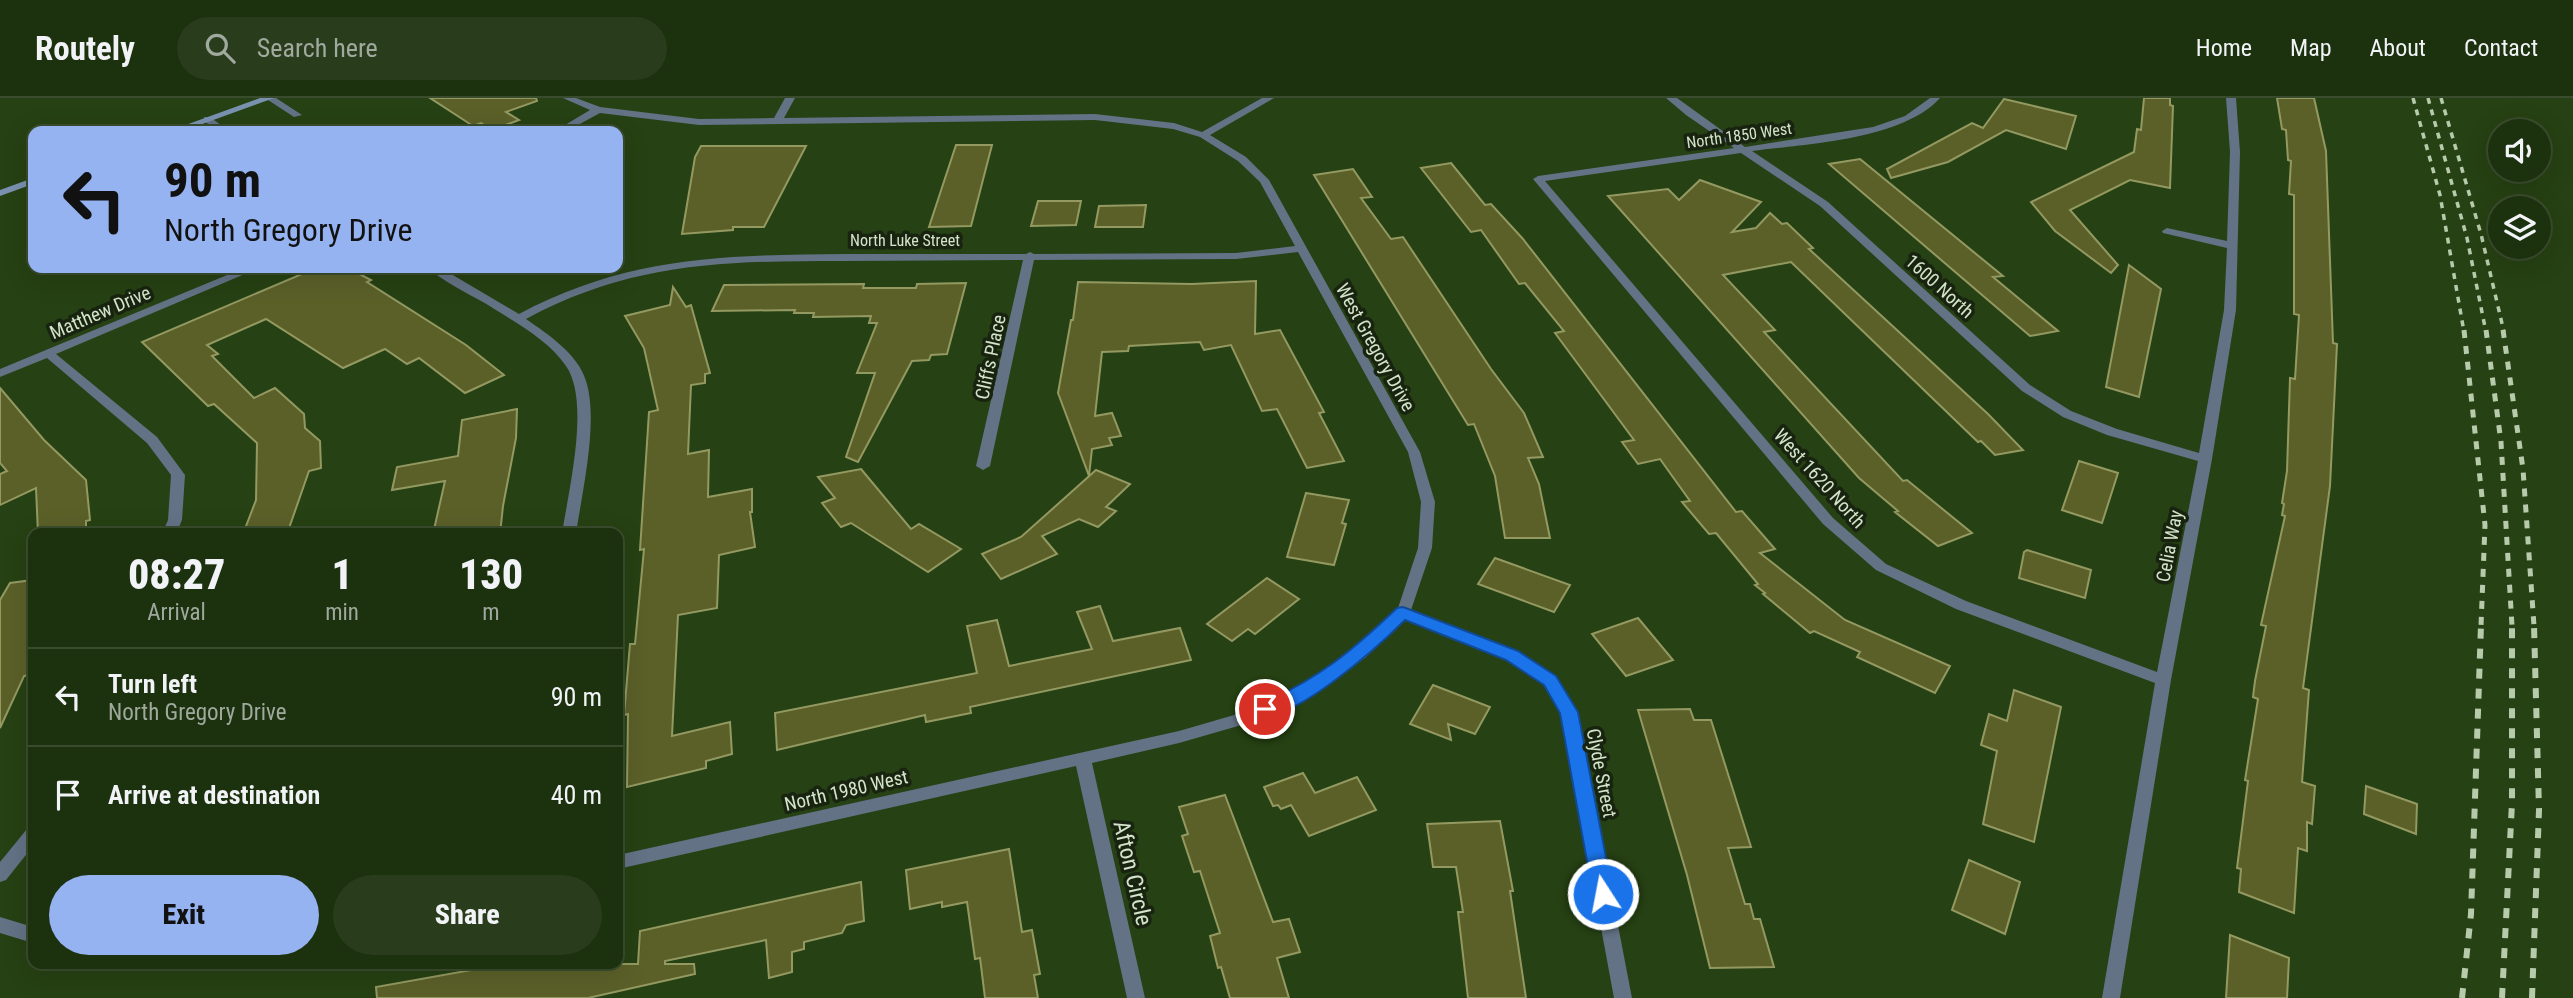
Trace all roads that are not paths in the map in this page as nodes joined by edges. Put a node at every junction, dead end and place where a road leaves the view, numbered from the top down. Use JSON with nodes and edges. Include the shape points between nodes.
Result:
{"nodes":[{"id":1,"x":270,"y":98,"type":"edge"},
{"id":2,"x":568,"y":98,"type":"edge"},
{"id":3,"x":790,"y":98,"type":"edge"},
{"id":4,"x":1269,"y":98,"type":"edge"},
{"id":5,"x":1671,"y":98,"type":"edge"},
{"id":6,"x":1935,"y":98,"type":"edge"},
{"id":7,"x":2231,"y":98,"type":"edge"},
{"id":8,"x":598,"y":110,"type":"junction"},
{"id":9,"x":297,"y":116,"type":"dead end"},
{"id":10,"x":207,"y":119,"type":"junction"},
{"id":11,"x":778,"y":122,"type":"junction"},
{"id":12,"x":188,"y":126,"type":"edge"},
{"id":13,"x":217,"y":126,"type":"edge"},
{"id":14,"x":570,"y":126,"type":"edge"},
{"id":15,"x":1203,"y":135,"type":"junction"},
{"id":16,"x":1744,"y":150,"type":"junction"},
{"id":17,"x":1538,"y":179,"type":"joint"},
{"id":18,"x":28,"y":183,"type":"edge"},
{"id":19,"x":0,"y":192,"type":"edge"},
{"id":20,"x":2167,"y":231,"type":"dead end"},
{"id":21,"x":2233,"y":246,"type":"junction"},
{"id":22,"x":1302,"y":248,"type":"junction"},
{"id":23,"x":1030,"y":255,"type":"junction"},
{"id":24,"x":241,"y":273,"type":"edge"},
{"id":25,"x":442,"y":273,"type":"edge"},
{"id":26,"x":518,"y":318,"type":"junction"},
{"id":27,"x":48,"y":353,"type":"junction"},
{"id":28,"x":0,"y":373,"type":"edge"},
{"id":29,"x":2205,"y":458,"type":"junction"},
{"id":30,"x":983,"y":466,"type":"dead end"},
{"id":31,"x":172,"y":528,"type":"edge"},
{"id":32,"x":570,"y":528,"type":"edge"},
{"id":33,"x":1403,"y":613,"type":"junction"},
{"id":34,"x":2163,"y":680,"type":"junction"},
{"id":35,"x":1083,"y":759,"type":"junction"},
{"id":36,"x":28,"y":840,"type":"edge"},
{"id":37,"x":623,"y":861,"type":"edge"},
{"id":38,"x":0,"y":874,"type":"edge"},
{"id":39,"x":0,"y":925,"type":"edge"},
{"id":40,"x":28,"y":933,"type":"edge"},
{"id":41,"x":1136,"y":998,"type":"edge"},
{"id":42,"x":1623,"y":998,"type":"edge"},
{"id":43,"x":2111,"y":998,"type":"edge"}],
"edges":[{"from":1,"to":9,"type":"street"},
{"from":1,"to":10,"type":"main road"},
{"from":2,"to":8,"type":"street","name":"West Gregory Drive"},
{"from":3,"to":11,"type":"street"},
{"from":4,"to":15,"type":"street"},
{"from":5,"to":16,"type":"street","name":"1600 North"},
{"from":6,"to":16,"type":"street","name":"North 1850 West","via":[[1899,123]]},
{"from":7,"to":21,"type":"street","name":"Celia Way"},
{"from":8,"to":11,"type":"street","name":"West Gregory Drive","via":[[699,122]]},
{"from":8,"to":14,"type":"street"},
{"from":10,"to":12,"type":"main road"},
{"from":10,"to":13,"type":"street"},
{"from":11,"to":15,"type":"street","name":"West Gregory Drive","via":[[1095,117],[1174,126]]},
{"from":15,"to":22,"type":"street","name":"West Gregory Drive","via":[[1242,159],[1264,180]]},
{"from":16,"to":17,"type":"street","name":"North 1850 West"},
{"from":16,"to":29,"type":"street","name":"1600 North","via":[[1824,204],[2026,388],[2067,414],[2112,432]]},
{"from":17,"to":34,"type":"street","name":"West 1620 North","via":[[1828,521],[1881,567],[1961,605]]},
{"from":18,"to":19,"type":"main road"},
{"from":20,"to":21,"type":"street"},
{"from":21,"to":29,"type":"street","name":"Celia Way","via":[[2230,310]]},
{"from":22,"to":23,"type":"street","name":"North Luke Street","via":[[1237,256]]},
{"from":22,"to":33,"type":"street","name":"West Gregory Drive","via":[[1414,452],[1425,490],[1425,548]]},
{"from":23,"to":26,"type":"street","name":"North Luke Street","via":[[742,257],[680,262],[573,291]]},
{"from":23,"to":30,"type":"street","name":"Cliffs Place"},
{"from":24,"to":27,"type":"street","name":"Matthew Drive"},
{"from":25,"to":26,"type":"street"},
{"from":26,"to":32,"type":"street","via":[[558,349],[580,379],[583,416]]},
{"from":27,"to":28,"type":"street","name":"Matthew Drive"},
{"from":27,"to":31,"type":"street","via":[[152,440],[178,475]]},
{"from":29,"to":34,"type":"street","name":"Celia Way"},
{"from":33,"to":35,"type":"street","name":"North 1980 West","via":[[1360,654],[1306,692],[1245,719]]},
{"from":33,"to":42,"type":"street","name":"Clyde Street","via":[[1512,655],[1550,680],[1569,712]]},
{"from":34,"to":43,"type":"street","name":"Celia Way"},
{"from":35,"to":37,"type":"street","name":"North 1980 West"},
{"from":35,"to":41,"type":"street","name":"Afton Circle"},
{"from":36,"to":38,"type":"street"},
{"from":39,"to":40,"type":"street"}]}
